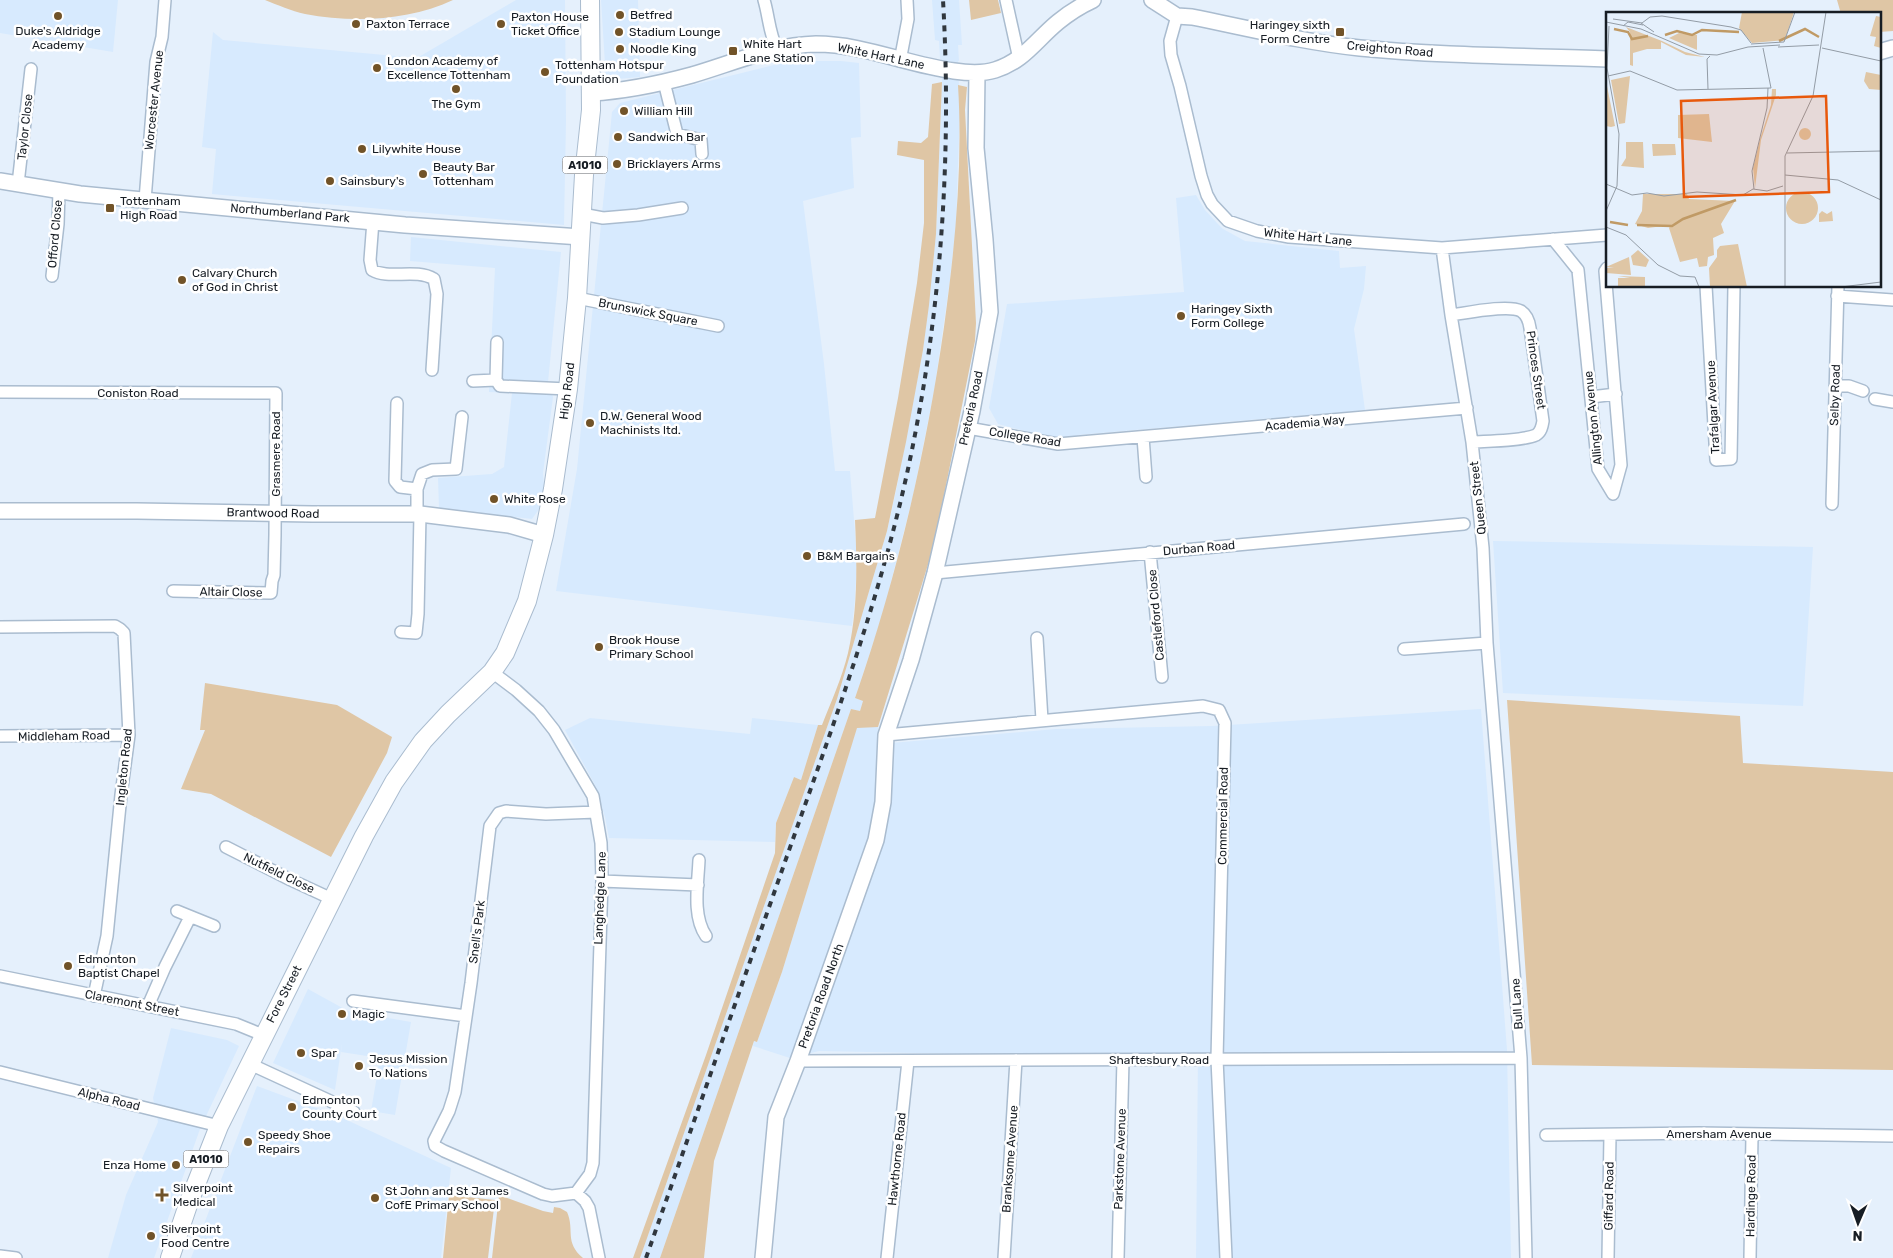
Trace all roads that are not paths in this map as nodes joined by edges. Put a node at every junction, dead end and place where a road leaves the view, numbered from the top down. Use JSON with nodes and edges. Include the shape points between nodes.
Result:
{"nodes":[{"id":1,"x":165,"y":0,"type":"edge"},
{"id":2,"x":590,"y":0,"type":"edge"},
{"id":3,"x":764,"y":0,"type":"edge"},
{"id":4,"x":907,"y":0,"type":"edge"},
{"id":5,"x":1006,"y":0,"type":"edge"},
{"id":6,"x":1093,"y":0,"type":"edge"},
{"id":7,"x":1152,"y":0,"type":"edge"},
{"id":8,"x":1176,"y":16,"type":"junction"},
{"id":9,"x":1893,"y":48,"type":"edge"},
{"id":10,"x":777,"y":49,"type":"junction"},
{"id":11,"x":1880,"y":52,"type":"edge"},
{"id":12,"x":1019,"y":59,"type":"junction"},
{"id":13,"x":1606,"y":59,"type":"edge"},
{"id":14,"x":900,"y":60,"type":"junction"},
{"id":15,"x":32,"y":69,"type":"dead end"},
{"id":16,"x":977,"y":73,"type":"junction"},
{"id":17,"x":664,"y":82,"type":"junction"},
{"id":18,"x":591,"y":93,"type":"junction"},
{"id":19,"x":702,"y":154,"type":"dead end"},
{"id":20,"x":0,"y":181,"type":"edge"},
{"id":21,"x":18,"y":184,"type":"junction"},
{"id":22,"x":59,"y":191,"type":"junction"},
{"id":23,"x":145,"y":200,"type":"junction"},
{"id":24,"x":682,"y":208,"type":"dead end"},
{"id":25,"x":582,"y":214,"type":"junction"},
{"id":26,"x":373,"y":222,"type":"junction"},
{"id":27,"x":1606,"y":235,"type":"edge"},
{"id":28,"x":581,"y":237,"type":"junction"},
{"id":29,"x":1553,"y":239,"type":"junction"},
{"id":30,"x":1442,"y":248,"type":"junction"},
{"id":31,"x":1606,"y":270,"type":"edge"},
{"id":32,"x":52,"y":276,"type":"dead end"},
{"id":33,"x":1606,"y":282,"type":"edge"},
{"id":34,"x":1607,"y":288,"type":"edge"},
{"id":35,"x":1706,"y":288,"type":"edge"},
{"id":36,"x":1734,"y":288,"type":"edge"},
{"id":37,"x":1837,"y":291,"type":"edge"},
{"id":38,"x":577,"y":298,"type":"junction"},
{"id":39,"x":1893,"y":300,"type":"edge"},
{"id":40,"x":1451,"y":315,"type":"junction"},
{"id":41,"x":718,"y":326,"type":"dead end"},
{"id":42,"x":497,"y":342,"type":"dead end"},
{"id":43,"x":432,"y":370,"type":"dead end"},
{"id":44,"x":496,"y":380,"type":"junction"},
{"id":45,"x":473,"y":381,"type":"dead end"},
{"id":46,"x":1835,"y":386,"type":"junction"},
{"id":47,"x":568,"y":390,"type":"junction"},
{"id":48,"x":1863,"y":391,"type":"dead end"},
{"id":49,"x":0,"y":392,"type":"edge"},
{"id":50,"x":276,"y":394,"type":"joint"},
{"id":51,"x":1616,"y":394,"type":"junction"},
{"id":52,"x":1713,"y":394,"type":"junction"},
{"id":53,"x":1731,"y":394,"type":"junction"},
{"id":54,"x":1591,"y":397,"type":"junction"},
{"id":55,"x":1876,"y":399,"type":"dead end"},
{"id":56,"x":1893,"y":402,"type":"edge"},
{"id":57,"x":397,"y":403,"type":"dead end"},
{"id":58,"x":1466,"y":408,"type":"junction"},
{"id":59,"x":462,"y":416,"type":"dead end"},
{"id":60,"x":968,"y":428,"type":"junction"},
{"id":61,"x":1143,"y":437,"type":"junction"},
{"id":62,"x":1472,"y":442,"type":"junction"},
{"id":63,"x":1146,"y":477,"type":"dead end"},
{"id":64,"x":417,"y":489,"type":"junction"},
{"id":65,"x":1832,"y":504,"type":"dead end"},
{"id":66,"x":0,"y":512,"type":"edge"},
{"id":67,"x":276,"y":514,"type":"junction"},
{"id":68,"x":419,"y":514,"type":"junction"},
{"id":69,"x":1464,"y":524,"type":"dead end"},
{"id":70,"x":544,"y":535,"type":"junction"},
{"id":71,"x":1150,"y":552,"type":"junction"},
{"id":72,"x":935,"y":574,"type":"junction"},
{"id":73,"x":172,"y":591,"type":"dead end"},
{"id":74,"x":0,"y":627,"type":"edge"},
{"id":75,"x":401,"y":632,"type":"dead end"},
{"id":76,"x":1037,"y":638,"type":"dead end"},
{"id":77,"x":1487,"y":644,"type":"junction"},
{"id":78,"x":1404,"y":649,"type":"dead end"},
{"id":79,"x":492,"y":672,"type":"junction"},
{"id":80,"x":1162,"y":677,"type":"dead end"},
{"id":81,"x":1042,"y":720,"type":"junction"},
{"id":82,"x":129,"y":735,"type":"junction"},
{"id":83,"x":886,"y":735,"type":"junction"},
{"id":84,"x":0,"y":736,"type":"edge"},
{"id":85,"x":423,"y":741,"type":"joint"},
{"id":86,"x":1495,"y":750,"type":"joint"},
{"id":87,"x":596,"y":812,"type":"junction"},
{"id":88,"x":226,"y":848,"type":"dead end"},
{"id":89,"x":699,"y":860,"type":"dead end"},
{"id":90,"x":602,"y":881,"type":"junction"},
{"id":91,"x":698,"y":884,"type":"junction"},
{"id":92,"x":332,"y":898,"type":"junction"},
{"id":93,"x":177,"y":911,"type":"dead end"},
{"id":94,"x":190,"y":917,"type":"junction"},
{"id":95,"x":214,"y":926,"type":"dead end"},
{"id":96,"x":706,"y":936,"type":"dead end"},
{"id":97,"x":0,"y":976,"type":"edge"},
{"id":98,"x":94,"y":996,"type":"junction"},
{"id":99,"x":353,"y":1001,"type":"dead end"},
{"id":100,"x":148,"y":1006,"type":"junction"},
{"id":101,"x":466,"y":1016,"type":"junction"},
{"id":102,"x":263,"y":1035,"type":"junction"},
{"id":103,"x":1521,"y":1058,"type":"junction"},
{"id":104,"x":1217,"y":1059,"type":"junction"},
{"id":105,"x":1016,"y":1060,"type":"junction"},
{"id":106,"x":1123,"y":1060,"type":"junction"},
{"id":107,"x":798,"y":1061,"type":"junction"},
{"id":108,"x":908,"y":1061,"type":"junction"},
{"id":109,"x":250,"y":1064,"type":"junction"},
{"id":110,"x":0,"y":1072,"type":"edge"},
{"id":111,"x":354,"y":1112,"type":"dead end"},
{"id":112,"x":219,"y":1126,"type":"junction"},
{"id":113,"x":1546,"y":1135,"type":"dead end"},
{"id":114,"x":1610,"y":1135,"type":"junction"},
{"id":115,"x":1752,"y":1135,"type":"junction"},
{"id":116,"x":1893,"y":1136,"type":"edge"},
{"id":117,"x":576,"y":1193,"type":"junction"},
{"id":118,"x":0,"y":1256,"type":"edge"},
{"id":119,"x":16,"y":1258,"type":"edge"},
{"id":120,"x":170,"y":1258,"type":"edge"},
{"id":121,"x":600,"y":1258,"type":"edge"},
{"id":122,"x":763,"y":1258,"type":"edge"},
{"id":123,"x":887,"y":1258,"type":"edge"},
{"id":124,"x":1004,"y":1258,"type":"edge"},
{"id":125,"x":1118,"y":1258,"type":"edge"},
{"id":126,"x":1226,"y":1258,"type":"edge"},
{"id":127,"x":1526,"y":1258,"type":"edge"},
{"id":128,"x":1608,"y":1258,"type":"edge"},
{"id":129,"x":1750,"y":1258,"type":"edge"}],
"edges":[{"from":1,"to":23,"type":"street","name":"Worcester Avenue","via":[[156,62]]},
{"from":2,"to":18,"type":"main road","name":"High Road","number":"A1010"},
{"from":3,"to":10,"type":"street","via":[[770,35]]},
{"from":4,"to":14,"type":"street","via":[[908,20]]},
{"from":5,"to":12,"type":"street"},
{"from":6,"to":12,"type":"street","name":"White Hart Lane","via":[[1070,12]]},
{"from":7,"to":8,"type":"street"},
{"from":8,"to":13,"type":"street","name":"Creighton Road","via":[[1358,47]]},
{"from":8,"to":30,"type":"street","name":"White Hart Lane","via":[[1170,41],[1171,55],[1201,176],[1212,204],[1228,221],[1289,237]]},
{"from":9,"to":11,"type":"street"},
{"from":10,"to":14,"type":"street","name":"White Hart Lane","via":[[827,45]]},
{"from":10,"to":17,"type":"street","name":"White Hart Lane"},
{"from":12,"to":16,"type":"street","name":"White Hart Lane","via":[[996,70]]},
{"from":14,"to":16,"type":"street","name":"White Hart Lane"},
{"from":15,"to":21,"type":"street","name":"Taylor Close"},
{"from":16,"to":60,"type":"street","name":"Pretoria Road","via":[[976,148],[990,312]]},
{"from":17,"to":18,"type":"street","name":"White Hart Lane"},
{"from":17,"to":19,"type":"street","via":[[677,134],[701,140]]},
{"from":18,"to":25,"type":"main road","name":"High Road","number":"A1010"},
{"from":20,"to":21,"type":"street","name":"Northumberland Park"},
{"from":21,"to":22,"type":"street","name":"Northumberland Park"},
{"from":22,"to":23,"type":"street","name":"Northumberland Park"},
{"from":22,"to":32,"type":"street","name":"Offord Close"},
{"from":23,"to":26,"type":"street","name":"Northumberland Park"},
{"from":24,"to":25,"type":"street","via":[[603,218]]},
{"from":25,"to":28,"type":"main road","name":"High Road","number":"A1010"},
{"from":26,"to":28,"type":"street","name":"Northumberland Park"},
{"from":26,"to":43,"type":"street","via":[[372,270],[420,274],[434,279],[437,294]]},
{"from":27,"to":29,"type":"street","name":"White Hart Lane"},
{"from":28,"to":38,"type":"main road","name":"High Road","number":"A1010"},
{"from":29,"to":30,"type":"street","name":"White Hart Lane"},
{"from":29,"to":54,"type":"street","name":"Allington Avenue","via":[[1578,270]]},
{"from":30,"to":40,"type":"street","name":"Queen Street"},
{"from":31,"to":33,"type":"street","name":"Allington Avenue"},
{"from":34,"to":51,"type":"street","name":"Allington Avenue"},
{"from":35,"to":52,"type":"street","name":"Trafalgar Avenue"},
{"from":36,"to":53,"type":"street","name":"Trafalgar Avenue"},
{"from":37,"to":39,"type":"street"},
{"from":37,"to":46,"type":"street","name":"Selby Road"},
{"from":38,"to":41,"type":"street","name":"Brunswick Square"},
{"from":38,"to":47,"type":"main road","name":"High Road","number":"A1010"},
{"from":40,"to":58,"type":"street","name":"Queen Street"},
{"from":40,"to":62,"type":"street","name":"Princes Street","via":[[1506,308],[1520,310],[1528,317],[1530,328],[1543,421],[1541,430],[1527,437]]},
{"from":42,"to":44,"type":"street"},
{"from":44,"to":45,"type":"street"},
{"from":44,"to":47,"type":"street","via":[[500,386]]},
{"from":46,"to":48,"type":"street"},
{"from":46,"to":65,"type":"street","name":"Selby Road"},
{"from":47,"to":70,"type":"main road","name":"High Road","number":"A1010"},
{"from":49,"to":50,"type":"street","name":"Coniston Road"},
{"from":50,"to":67,"type":"street","name":"Grasmere Road"},
{"from":51,"to":54,"type":"street"},
{"from":51,"to":54,"type":"street","name":"Allington Avenue","via":[[1621,465],[1613,494],[1598,469]]},
{"from":52,"to":53,"type":"street"},
{"from":52,"to":53,"type":"street","name":"Trafalgar Avenue","via":[[1716,460],[1731,460]]},
{"from":55,"to":56,"type":"street"},
{"from":57,"to":64,"type":"street","via":[[395,481],[400,488]]},
{"from":58,"to":61,"type":"street","name":"Academia Way"},
{"from":58,"to":62,"type":"street","name":"Queen Street"},
{"from":59,"to":64,"type":"street","via":[[456,469],[426,471]]},
{"from":60,"to":61,"type":"street","name":"College Road","via":[[1058,444]]},
{"from":60,"to":72,"type":"street","name":"Pretoria Road"},
{"from":61,"to":63,"type":"street"},
{"from":62,"to":77,"type":"street","name":"Queen Street","via":[[1483,548]]},
{"from":64,"to":68,"type":"street"},
{"from":66,"to":67,"type":"street","name":"Brantwood Road"},
{"from":67,"to":68,"type":"street","name":"Brantwood Road"},
{"from":67,"to":73,"type":"street","name":"Altair Close","via":[[271,593]]},
{"from":68,"to":70,"type":"street","name":"Brantwood Road","via":[[502,524]]},
{"from":68,"to":75,"type":"street","via":[[416,633]]},
{"from":69,"to":71,"type":"street","name":"Durban Road"},
{"from":70,"to":79,"type":"main road","name":"High Road","number":"A1010","via":[[528,601],[514,636]]},
{"from":71,"to":72,"type":"street","name":"Durban Road"},
{"from":71,"to":80,"type":"street","name":"Castleford Close"},
{"from":72,"to":83,"type":"street","name":"Pretoria Road"},
{"from":74,"to":82,"type":"street","name":"Ingleton Road","via":[[108,626],[120,629],[125,639]]},
{"from":76,"to":81,"type":"street"},
{"from":77,"to":78,"type":"street"},
{"from":77,"to":86,"type":"street","name":"Queen Street"},
{"from":79,"to":85,"type":"main road","name":"High Road","number":"A1010"},
{"from":79,"to":87,"type":"street","name":"Langhedge Lane","via":[[516,690],[554,730],[593,796]]},
{"from":81,"to":83,"type":"street","name":"Commercial Road"},
{"from":81,"to":104,"type":"street","name":"Commercial Road","via":[[1203,706],[1219,710],[1225,723]]},
{"from":82,"to":84,"type":"street","name":"Middleham Road"},
{"from":82,"to":98,"type":"street","name":"Ingleton Road","via":[[107,936]]},
{"from":83,"to":107,"type":"street","name":"Pretoria Road North","via":[[883,802],[876,840]]},
{"from":85,"to":92,"type":"main road","name":"Fore Street","number":"A1010","via":[[394,782]]},
{"from":86,"to":103,"type":"street","name":"Bull Lane"},
{"from":87,"to":90,"type":"street","name":"Langhedge Lane"},
{"from":87,"to":101,"type":"street","name":"Snell's Park","via":[[546,814],[506,810],[495,818],[490,826]]},
{"from":88,"to":92,"type":"street","name":"Nutfield Close"},
{"from":89,"to":91,"type":"street"},
{"from":90,"to":91,"type":"street"},
{"from":90,"to":117,"type":"street","name":"Langhedge Lane","via":[[593,1163],[590,1174]]},
{"from":91,"to":96,"type":"street","via":[[700,927]]},
{"from":92,"to":102,"type":"main road","name":"Fore Street","number":"A1010"},
{"from":93,"to":94,"type":"street"},
{"from":94,"to":95,"type":"street"},
{"from":94,"to":100,"type":"street"},
{"from":97,"to":98,"type":"street","name":"Claremont Street"},
{"from":98,"to":100,"type":"street","name":"Claremont Street"},
{"from":99,"to":101,"type":"street"},
{"from":100,"to":102,"type":"street","name":"Claremont Street","via":[[236,1024]]},
{"from":101,"to":117,"type":"street","name":"Snell's Park","via":[[455,1092],[434,1141],[435,1146],[544,1194]]},
{"from":102,"to":109,"type":"main road","name":"Fore Street","number":"A1010"},
{"from":103,"to":104,"type":"street","name":"Shaftesbury Road"},
{"from":103,"to":127,"type":"street","name":"Bull Lane"},
{"from":104,"to":106,"type":"street","name":"Shaftesbury Road"},
{"from":104,"to":126,"type":"street","name":"Commercial Road"},
{"from":105,"to":106,"type":"street","name":"Shaftesbury Road"},
{"from":105,"to":108,"type":"street","name":"Shaftesbury Road"},
{"from":105,"to":124,"type":"street","name":"Branksome Avenue"},
{"from":106,"to":125,"type":"street","name":"Parkstone Avenue"},
{"from":107,"to":108,"type":"street","name":"Shaftesbury Road"},
{"from":107,"to":122,"type":"street","name":"Pretoria Road North","via":[[776,1117]]},
{"from":108,"to":123,"type":"street","name":"Hawthorne Road"},
{"from":109,"to":111,"type":"street"},
{"from":109,"to":112,"type":"main road","name":"Fore Street","number":"A1010"},
{"from":110,"to":112,"type":"street","name":"Alpha Road"},
{"from":112,"to":120,"type":"main road","name":"Fore Street","number":"A1010"},
{"from":113,"to":114,"type":"street","name":"Amersham Avenue"},
{"from":114,"to":115,"type":"street","name":"Amersham Avenue"},
{"from":114,"to":128,"type":"street","name":"Giffard Road"},
{"from":115,"to":116,"type":"street","name":"Amersham Avenue"},
{"from":115,"to":129,"type":"street","name":"Hardinge Road"},
{"from":117,"to":121,"type":"street","via":[[589,1208]]},
{"from":118,"to":119,"type":"street"}]}
